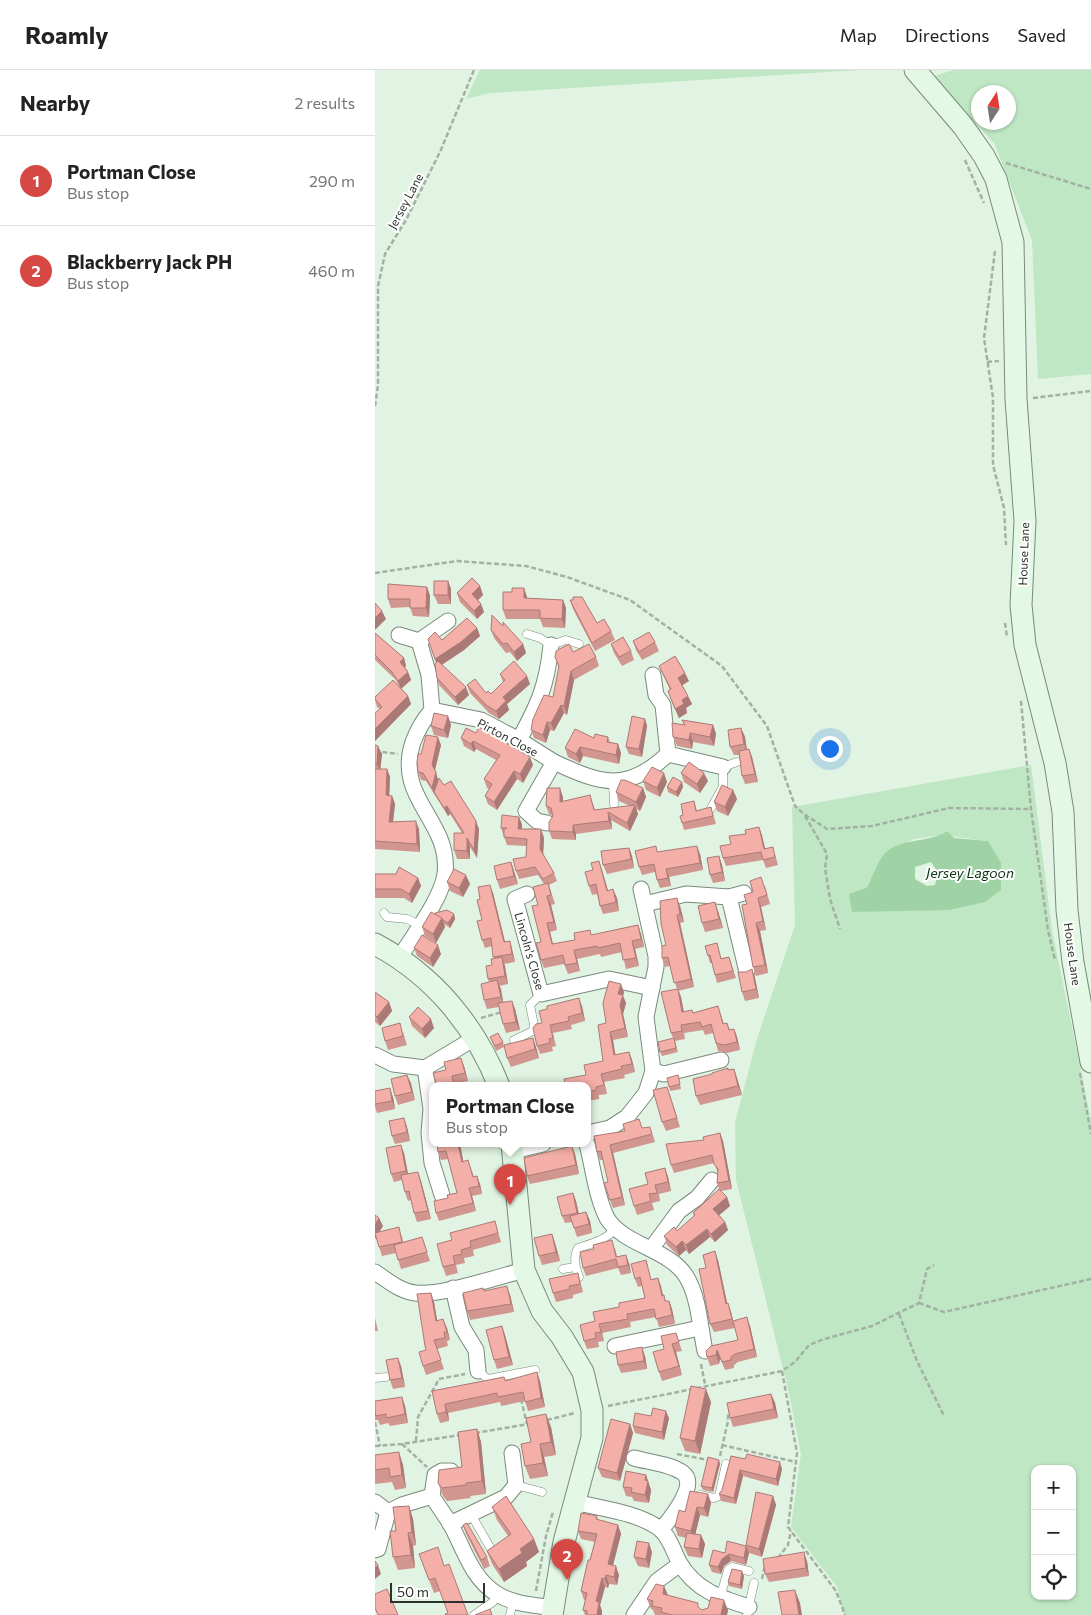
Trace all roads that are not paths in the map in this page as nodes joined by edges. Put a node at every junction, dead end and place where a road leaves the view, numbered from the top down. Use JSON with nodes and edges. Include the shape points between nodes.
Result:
{"nodes":[{"id":1,"x":915,"y":70,"type":"edge"},
{"id":2,"x":448,"y":621,"type":"dead end"},
{"id":3,"x":527,"y":634,"type":"dead end"},
{"id":4,"x":399,"y":635,"type":"dead end"},
{"id":5,"x":419,"y":641,"type":"junction"},
{"id":6,"x":579,"y":644,"type":"dead end"},
{"id":7,"x":551,"y":645,"type":"junction"},
{"id":8,"x":653,"y":675,"type":"dead end"},
{"id":9,"x":432,"y":710,"type":"junction"},
{"id":10,"x":519,"y":740,"type":"junction"},
{"id":11,"x":668,"y":754,"type":"junction"},
{"id":12,"x":554,"y":762,"type":"junction"},
{"id":13,"x":730,"y":765,"type":"joint"},
{"id":14,"x":613,"y":782,"type":"junction"},
{"id":15,"x":614,"y":804,"type":"dead end"},
{"id":16,"x":710,"y":810,"type":"edge"},
{"id":17,"x":547,"y":823,"type":"edge"},
{"id":18,"x":641,"y":889,"type":"dead end"},
{"id":19,"x":744,"y":893,"type":"edge"},
{"id":20,"x":527,"y":894,"type":"dead end"},
{"id":21,"x":729,"y":897,"type":"junction"},
{"id":22,"x":645,"y":904,"type":"junction"},
{"id":23,"x":384,"y":913,"type":"dead end"},
{"id":24,"x":420,"y":924,"type":"junction"},
{"id":25,"x":375,"y":944,"type":"edge"},
{"id":26,"x":400,"y":957,"type":"junction"},
{"id":27,"x":747,"y":972,"type":"edge"},
{"id":28,"x":651,"y":988,"type":"junction"},
{"id":29,"x":535,"y":1000,"type":"junction"},
{"id":30,"x":470,"y":1030,"type":"junction"},
{"id":31,"x":514,"y":1040,"type":"dead end"},
{"id":32,"x":375,"y":1055,"type":"edge"},
{"id":33,"x":721,"y":1060,"type":"dead end"},
{"id":34,"x":1091,"y":1062,"type":"edge"},
{"id":35,"x":425,"y":1068,"type":"junction"},
{"id":36,"x":653,"y":1072,"type":"junction"},
{"id":37,"x":497,"y":1082,"type":"edge"},
{"id":38,"x":429,"y":1095,"type":"edge"},
{"id":39,"x":591,"y":1132,"type":"edge"},
{"id":40,"x":430,"y":1147,"type":"edge"},
{"id":41,"x":513,"y":1147,"type":"edge"},
{"id":42,"x":588,"y":1147,"type":"edge"},
{"id":43,"x":712,"y":1180,"type":"dead end"},
{"id":44,"x":442,"y":1195,"type":"dead end"},
{"id":45,"x":616,"y":1228,"type":"junction"},
{"id":46,"x":651,"y":1249,"type":"junction"},
{"id":47,"x":575,"y":1267,"type":"junction"},
{"id":48,"x":563,"y":1269,"type":"dead end"},
{"id":49,"x":524,"y":1270,"type":"junction"},
{"id":50,"x":375,"y":1272,"type":"edge"},
{"id":51,"x":579,"y":1277,"type":"edge"},
{"id":52,"x":453,"y":1288,"type":"junction"},
{"id":53,"x":700,"y":1328,"type":"junction"},
{"id":54,"x":615,"y":1346,"type":"dead end"},
{"id":55,"x":705,"y":1350,"type":"edge"},
{"id":56,"x":535,"y":1370,"type":"edge"},
{"id":57,"x":478,"y":1371,"type":"joint"},
{"id":58,"x":386,"y":1377,"type":"edge"},
{"id":59,"x":375,"y":1378,"type":"edge"},
{"id":60,"x":512,"y":1453,"type":"dead end"},
{"id":61,"x":634,"y":1458,"type":"dead end"},
{"id":62,"x":722,"y":1463,"type":"road end"},
{"id":63,"x":451,"y":1471,"type":"edge"},
{"id":64,"x":516,"y":1485,"type":"junction"},
{"id":65,"x":542,"y":1492,"type":"dead end"},
{"id":66,"x":685,"y":1492,"type":"junction"},
{"id":67,"x":432,"y":1496,"type":"junction"},
{"id":68,"x":375,"y":1502,"type":"edge"},
{"id":69,"x":575,"y":1502,"type":"junction"},
{"id":70,"x":388,"y":1512,"type":"junction"},
{"id":71,"x":472,"y":1516,"type":"junction"},
{"id":72,"x":451,"y":1524,"type":"junction"},
{"id":73,"x":661,"y":1530,"type":"junction"},
{"id":74,"x":375,"y":1550,"type":"edge"},
{"id":75,"x":495,"y":1556,"type":"edge"},
{"id":76,"x":680,"y":1564,"type":"junction"},
{"id":77,"x":749,"y":1571,"type":"dead end"},
{"id":78,"x":754,"y":1583,"type":"road end"},
{"id":79,"x":497,"y":1594,"type":"junction"},
{"id":80,"x":714,"y":1598,"type":"junction"},
{"id":81,"x":512,"y":1608,"type":"edge"},
{"id":82,"x":546,"y":1609,"type":"edge"},
{"id":83,"x":748,"y":1611,"type":"edge"},
{"id":84,"x":474,"y":1615,"type":"edge"},
{"id":85,"x":634,"y":1615,"type":"edge"}],
"edges":[{"from":1,"to":34,"type":"street","name":"House Lane","via":[[963,126],[974,158],[996,179],[1013,242],[1016,399],[1025,522],[1021,605],[1025,645],[1055,762],[1063,812],[1068,919]]},
{"from":2,"to":5,"type":"street"},
{"from":3,"to":7,"type":"lane"},
{"from":4,"to":5,"type":"street"},
{"from":5,"to":9,"type":"street","via":[[429,675]]},
{"from":6,"to":7,"type":"lane","via":[[566,640]]},
{"from":7,"to":10,"type":"street","via":[[549,674],[543,692]]},
{"from":8,"to":11,"type":"street","via":[[656,694],[663,705]]},
{"from":9,"to":10,"type":"street","name":"Pirton Close","via":[[481,720]]},
{"from":9,"to":24,"type":"street","via":[[422,721],[409,756],[409,777],[440,836],[445,874],[442,887]]},
{"from":10,"to":12,"type":"street","name":"Pirton Close"},
{"from":11,"to":13,"type":"street"},
{"from":11,"to":14,"type":"street","name":"Pirton Close","via":[[644,774]]},
{"from":12,"to":14,"type":"street","name":"Pirton Close","via":[[583,776]]},
{"from":12,"to":17,"type":"street","name":"Pirton Close","via":[[526,811],[537,821]]},
{"from":13,"to":16,"type":"lane","via":[[723,788]]},
{"from":14,"to":15,"type":"lane"},
{"from":18,"to":22,"type":"street"},
{"from":19,"to":21,"type":"street"},
{"from":20,"to":29,"type":"street","name":"Lincoln's Close","via":[[515,898]]},
{"from":21,"to":22,"type":"street","via":[[686,894]]},
{"from":21,"to":27,"type":"street"},
{"from":22,"to":28,"type":"street","via":[[656,956]]},
{"from":23,"to":24,"type":"lane","via":[[387,917]]},
{"from":24,"to":26,"type":"street"},
{"from":25,"to":26,"type":"street"},
{"from":26,"to":30,"type":"street","via":[[442,993]]},
{"from":28,"to":29,"type":"street","name":"Lincoln's Close","via":[[609,979]]},
{"from":28,"to":36,"type":"street","via":[[646,1017]]},
{"from":29,"to":31,"type":"lane","via":[[533,1031]]},
{"from":30,"to":35,"type":"street"},
{"from":30,"to":37,"type":"street"},
{"from":32,"to":35,"type":"street","via":[[393,1064]]},
{"from":33,"to":36,"type":"street","via":[[664,1074]]},
{"from":35,"to":38,"type":"street"},
{"from":36,"to":39,"type":"street","via":[[646,1092],[627,1117],[610,1128]]},
{"from":40,"to":44,"type":"street"},
{"from":41,"to":49,"type":"street"},
{"from":42,"to":45,"type":"street","via":[[602,1205]]},
{"from":43,"to":46,"type":"street","via":[[697,1198],[679,1211]]},
{"from":45,"to":46,"type":"street"},
{"from":45,"to":47,"type":"lane","via":[[601,1240],[578,1248]]},
{"from":46,"to":53,"type":"street","via":[[686,1276],[693,1290]]},
{"from":47,"to":48,"type":"lane"},
{"from":47,"to":51,"type":"lane"},
{"from":49,"to":52,"type":"street"},
{"from":49,"to":69,"type":"street","via":[[542,1311],[583,1372],[580,1412],[591,1438]]},
{"from":50,"to":52,"type":"street","via":[[398,1288],[416,1293]]},
{"from":52,"to":57,"type":"street","via":[[462,1327],[476,1350]]},
{"from":53,"to":54,"type":"street"},
{"from":53,"to":55,"type":"street"},
{"from":56,"to":57,"type":"lane","via":[[488,1379]]},
{"from":58,"to":59,"type":"lane"},
{"from":60,"to":64,"type":"street"},
{"from":61,"to":66,"type":"street","via":[[683,1473],[687,1478]]},
{"from":62,"to":66,"type":"lane","via":[[719,1496],[714,1498]]},
{"from":63,"to":67,"type":"street","via":[[435,1475]]},
{"from":64,"to":65,"type":"lane"},
{"from":64,"to":71,"type":"street","via":[[505,1497]]},
{"from":66,"to":73,"type":"street","via":[[678,1510]]},
{"from":67,"to":70,"type":"street"},
{"from":67,"to":72,"type":"street"},
{"from":68,"to":70,"type":"street"},
{"from":69,"to":73,"type":"street","via":[[633,1516]]},
{"from":69,"to":82,"type":"street"},
{"from":70,"to":74,"type":"street","via":[[378,1549]]},
{"from":71,"to":72,"type":"street"},
{"from":71,"to":75,"type":"lane"},
{"from":72,"to":79,"type":"street","via":[[470,1564]]},
{"from":73,"to":76,"type":"street"},
{"from":76,"to":80,"type":"street","via":[[694,1582]]},
{"from":76,"to":85,"type":"street","via":[[657,1581]]},
{"from":77,"to":80,"type":"lane","via":[[732,1567],[727,1570]]},
{"from":78,"to":83,"type":"lane"},
{"from":79,"to":81,"type":"street"},
{"from":79,"to":84,"type":"lane","via":[[493,1602]]},
{"from":80,"to":83,"type":"street"},
{"from":81,"to":82,"type":"street"}]}
